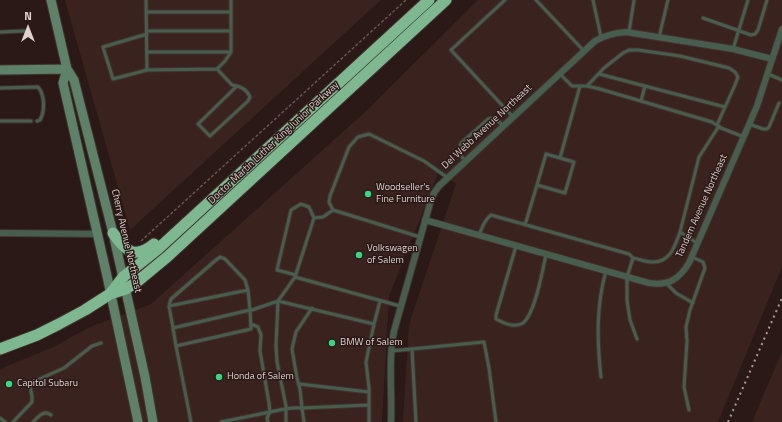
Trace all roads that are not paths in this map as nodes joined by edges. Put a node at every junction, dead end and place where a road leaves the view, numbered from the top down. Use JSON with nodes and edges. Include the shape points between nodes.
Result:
{"nodes":[{"id":1,"x":51,"y":0,"type":"edge"},
{"id":2,"x":146,"y":0,"type":"edge"},
{"id":3,"x":231,"y":0,"type":"edge"},
{"id":4,"x":428,"y":0,"type":"edge"},
{"id":5,"x":446,"y":0,"type":"edge"},
{"id":6,"x":505,"y":0,"type":"edge"},
{"id":7,"x":536,"y":0,"type":"edge"},
{"id":8,"x":593,"y":0,"type":"edge"},
{"id":9,"x":634,"y":0,"type":"edge"},
{"id":10,"x":668,"y":0,"type":"edge"},
{"id":11,"x":748,"y":0,"type":"edge"},
{"id":12,"x":767,"y":0,"type":"edge"},
{"id":13,"x":146,"y":12,"type":"junction"},
{"id":14,"x":231,"y":12,"type":"junction"},
{"id":15,"x":703,"y":18,"type":"dead end"},
{"id":16,"x":782,"y":29,"type":"edge"},
{"id":17,"x":739,"y":30,"type":"junction"},
{"id":18,"x":24,"y":31,"type":"dead end"},
{"id":19,"x":231,"y":31,"type":"junction"},
{"id":20,"x":0,"y":32,"type":"edge"},
{"id":21,"x":147,"y":32,"type":"junction"},
{"id":22,"x":629,"y":33,"type":"junction"},
{"id":23,"x":601,"y":37,"type":"junction"},
{"id":24,"x":659,"y":38,"type":"junction"},
{"id":25,"x":733,"y":49,"type":"junction"},
{"id":26,"x":584,"y":51,"type":"junction"},
{"id":27,"x":147,"y":52,"type":"junction"},
{"id":28,"x":231,"y":52,"type":"junction"},
{"id":29,"x":772,"y":59,"type":"junction"},
{"id":30,"x":67,"y":69,"type":"junction"},
{"id":31,"x":217,"y":69,"type":"junction"},
{"id":32,"x":0,"y":70,"type":"edge"},
{"id":33,"x":147,"y":70,"type":"junction"},
{"id":34,"x":560,"y":74,"type":"junction"},
{"id":35,"x":599,"y":74,"type":"junction"},
{"id":36,"x":768,"y":74,"type":"junction"},
{"id":37,"x":782,"y":80,"type":"edge"},
{"id":38,"x":237,"y":86,"type":"junction"},
{"id":39,"x":580,"y":86,"type":"junction"},
{"id":40,"x":587,"y":86,"type":"junction"},
{"id":41,"x":645,"y":86,"type":"junction"},
{"id":42,"x":0,"y":88,"type":"edge"},
{"id":43,"x":641,"y":100,"type":"junction"},
{"id":44,"x":779,"y":103,"type":"dead end"},
{"id":45,"x":725,"y":107,"type":"junction"},
{"id":46,"x":513,"y":117,"type":"junction"},
{"id":47,"x":0,"y":121,"type":"edge"},
{"id":48,"x":31,"y":121,"type":"dead end"},
{"id":49,"x":37,"y":121,"type":"dead end"},
{"id":50,"x":749,"y":124,"type":"junction"},
{"id":51,"x":504,"y":126,"type":"junction"},
{"id":52,"x":718,"y":126,"type":"junction"},
{"id":53,"x":744,"y":136,"type":"junction"},
{"id":54,"x":261,"y":155,"type":"junction"},
{"id":55,"x":560,"y":158,"type":"junction"},
{"id":56,"x":466,"y":161,"type":"junction"},
{"id":57,"x":448,"y":178,"type":"junction"},
{"id":58,"x":537,"y":184,"type":"junction"},
{"id":59,"x":333,"y":210,"type":"junction"},
{"id":60,"x":314,"y":218,"type":"junction"},
{"id":61,"x":425,"y":220,"type":"junction"},
{"id":62,"x":525,"y":225,"type":"junction"},
{"id":63,"x":680,"y":232,"type":"junction"},
{"id":64,"x":0,"y":233,"type":"edge"},
{"id":65,"x":113,"y":233,"type":"junction"},
{"id":66,"x":97,"y":234,"type":"junction"},
{"id":67,"x":479,"y":235,"type":"junction"},
{"id":68,"x":420,"y":238,"type":"junction"},
{"id":69,"x":698,"y":244,"type":"junction"},
{"id":70,"x":516,"y":246,"type":"junction"},
{"id":71,"x":546,"y":254,"type":"junction"},
{"id":72,"x":692,"y":257,"type":"junction"},
{"id":73,"x":633,"y":258,"type":"junction"},
{"id":74,"x":606,"y":271,"type":"junction"},
{"id":75,"x":296,"y":276,"type":"junction"},
{"id":76,"x":123,"y":277,"type":"junction"},
{"id":77,"x":627,"y":277,"type":"junction"},
{"id":78,"x":666,"y":283,"type":"junction"},
{"id":79,"x":126,"y":289,"type":"junction"},
{"id":80,"x":248,"y":290,"type":"junction"},
{"id":81,"x":110,"y":294,"type":"junction"},
{"id":82,"x":278,"y":301,"type":"junction"},
{"id":83,"x":380,"y":301,"type":"junction"},
{"id":84,"x":693,"y":303,"type":"junction"},
{"id":85,"x":169,"y":306,"type":"junction"},
{"id":86,"x":401,"y":306,"type":"junction"},
{"id":87,"x":312,"y":308,"type":"junction"},
{"id":88,"x":250,"y":310,"type":"junction"},
{"id":89,"x":250,"y":324,"type":"junction"},
{"id":90,"x":374,"y":324,"type":"junction"},
{"id":91,"x":173,"y":328,"type":"junction"},
{"id":92,"x":637,"y":339,"type":"dead end"},
{"id":93,"x":101,"y":343,"type":"dead end"},
{"id":94,"x":176,"y":346,"type":"junction"},
{"id":95,"x":0,"y":349,"type":"edge"},
{"id":96,"x":412,"y":349,"type":"junction"},
{"id":97,"x":391,"y":351,"type":"junction"},
{"id":98,"x":601,"y":377,"type":"dead end"},
{"id":99,"x":299,"y":384,"type":"junction"},
{"id":100,"x":369,"y":392,"type":"junction"},
{"id":101,"x":369,"y":405,"type":"junction"},
{"id":102,"x":302,"y":408,"type":"junction"},
{"id":103,"x":286,"y":409,"type":"junction"},
{"id":104,"x":689,"y":410,"type":"dead end"},
{"id":105,"x":270,"y":412,"type":"junction"},
{"id":106,"x":51,"y":415,"type":"dead end"},
{"id":107,"x":0,"y":418,"type":"edge"},
{"id":108,"x":5,"y":422,"type":"edge"},
{"id":109,"x":13,"y":422,"type":"edge"},
{"id":110,"x":33,"y":422,"type":"edge"},
{"id":111,"x":138,"y":422,"type":"edge"},
{"id":112,"x":153,"y":422,"type":"edge"},
{"id":113,"x":191,"y":422,"type":"edge"},
{"id":114,"x":221,"y":422,"type":"edge"},
{"id":115,"x":268,"y":422,"type":"edge"},
{"id":116,"x":286,"y":422,"type":"edge"},
{"id":117,"x":304,"y":422,"type":"edge"},
{"id":118,"x":369,"y":422,"type":"edge"},
{"id":119,"x":391,"y":422,"type":"edge"},
{"id":120,"x":416,"y":422,"type":"edge"},
{"id":121,"x":496,"y":422,"type":"edge"}],
"edges":[{"from":1,"to":30,"type":"main road","name":"Cherry Avenue Northeast"},
{"from":2,"to":13,"type":"lane"},
{"from":3,"to":14,"type":"lane"},
{"from":4,"to":54,"type":"highway","name":"Doctor Martin Luther King Junior Parkway"},
{"from":5,"to":79,"type":"highway","name":"Doctor Martin Luther King Junior Parkway","via":[[167,257]]},
{"from":6,"to":46,"type":"lane","via":[[451,50]]},
{"from":7,"to":26,"type":"lane"},
{"from":8,"to":23,"type":"lane"},
{"from":9,"to":22,"type":"lane"},
{"from":10,"to":24,"type":"lane"},
{"from":11,"to":17,"type":"lane"},
{"from":12,"to":17,"type":"lane","via":[[755,34]]},
{"from":13,"to":14,"type":"lane"},
{"from":13,"to":21,"type":"lane"},
{"from":14,"to":19,"type":"lane"},
{"from":15,"to":17,"type":"lane"},
{"from":16,"to":29,"type":"street","name":"Tandem Avenue Northeast"},
{"from":17,"to":25,"type":"lane"},
{"from":18,"to":20,"type":"lane"},
{"from":19,"to":21,"type":"lane"},
{"from":19,"to":28,"type":"lane"},
{"from":21,"to":27,"type":"lane"},
{"from":21,"to":33,"type":"lane","via":[[103,47],[113,79]]},
{"from":22,"to":23,"type":"street","name":"Del Webb Avenue Northeast"},
{"from":22,"to":24,"type":"street","name":"Del Webb Avenue Northeast"},
{"from":23,"to":26,"type":"street","name":"Del Webb Avenue Northeast"},
{"from":24,"to":25,"type":"street","name":"Del Webb Avenue Northeast"},
{"from":25,"to":29,"type":"street","name":"Del Webb Avenue Northeast"},
{"from":26,"to":34,"type":"street","name":"Del Webb Avenue Northeast"},
{"from":27,"to":28,"type":"lane"},
{"from":27,"to":33,"type":"lane"},
{"from":28,"to":31,"type":"lane"},
{"from":29,"to":36,"type":"street","name":"Tandem Avenue Northeast"},
{"from":30,"to":32,"type":"main road"},
{"from":30,"to":65,"type":"main road","name":"Cherry Avenue Northeast","via":[[74,80]]},
{"from":30,"to":66,"type":"main road","name":"Cherry Avenue Northeast","via":[[63,83]]},
{"from":31,"to":33,"type":"lane"},
{"from":31,"to":38,"type":"lane","via":[[232,85]]},
{"from":34,"to":39,"type":"lane","via":[[572,86]]},
{"from":34,"to":46,"type":"street","name":"Del Webb Avenue Northeast"},
{"from":35,"to":40,"type":"lane"},
{"from":35,"to":41,"type":"lane"},
{"from":35,"to":45,"type":"lane","via":[[629,50],[708,62],[729,68],[738,78]]},
{"from":36,"to":37,"type":"lane"},
{"from":36,"to":50,"type":"street","name":"Tandem Avenue Northeast"},
{"from":38,"to":38,"type":"lane","via":[[248,92],[248,101],[210,136],[198,124]]},
{"from":39,"to":40,"type":"lane"},
{"from":39,"to":55,"type":"lane"},
{"from":40,"to":43,"type":"lane"},
{"from":41,"to":43,"type":"lane"},
{"from":41,"to":45,"type":"lane"},
{"from":42,"to":49,"type":"lane","via":[[38,87],[43,107],[40,120]]},
{"from":43,"to":52,"type":"lane"},
{"from":44,"to":50,"type":"lane","via":[[767,129]]},
{"from":45,"to":52,"type":"lane"},
{"from":46,"to":51,"type":"street","name":"Del Webb Avenue Northeast"},
{"from":47,"to":48,"type":"lane"},
{"from":50,"to":53,"type":"street","name":"Tandem Avenue Northeast"},
{"from":51,"to":56,"type":"street","name":"Del Webb Avenue Northeast"},
{"from":51,"to":56,"type":"lane","via":[[494,118],[488,119],[461,143],[458,153]]},
{"from":52,"to":53,"type":"lane"},
{"from":52,"to":63,"type":"lane","via":[[699,157]]},
{"from":53,"to":69,"type":"street","name":"Tandem Avenue Northeast"},
{"from":54,"to":65,"type":"highway","via":[[219,186],[143,252],[136,253],[122,246]]},
{"from":54,"to":76,"type":"highway","name":"Doctor Martin Luther King Junior Parkway","via":[[158,249]]},
{"from":55,"to":58,"type":"lane","via":[[546,154]]},
{"from":55,"to":58,"type":"lane","via":[[574,162],[565,193]]},
{"from":56,"to":57,"type":"street","name":"Del Webb Avenue Northeast"},
{"from":57,"to":59,"type":"lane","via":[[424,161],[369,134],[358,137],[349,147],[330,196],[329,202]]},
{"from":57,"to":61,"type":"street","name":"Del Webb Avenue Northeast","via":[[430,200]]},
{"from":58,"to":62,"type":"lane"},
{"from":59,"to":60,"type":"lane","via":[[323,217]]},
{"from":59,"to":68,"type":"lane"},
{"from":60,"to":75,"type":"lane"},
{"from":60,"to":75,"type":"lane","via":[[309,207],[301,204],[291,210],[277,270]]},
{"from":61,"to":67,"type":"street"},
{"from":61,"to":68,"type":"street","name":"Del Webb Avenue Northeast"},
{"from":62,"to":67,"type":"lane","via":[[491,215],[484,222]]},
{"from":62,"to":73,"type":"lane","via":[[629,254]]},
{"from":63,"to":69,"type":"lane"},
{"from":63,"to":73,"type":"lane","via":[[671,254],[662,261],[651,262]]},
{"from":64,"to":66,"type":"street"},
{"from":65,"to":76,"type":"main road","name":"Cherry Avenue Northeast"},
{"from":66,"to":81,"type":"main road","name":"Cherry Avenue Northeast"},
{"from":67,"to":70,"type":"street"},
{"from":68,"to":86,"type":"street","name":"Del Webb Avenue Northeast"},
{"from":69,"to":72,"type":"street","name":"Tandem Avenue Northeast"},
{"from":70,"to":71,"type":"street"},
{"from":70,"to":71,"type":"lane","via":[[496,316],[496,319],[508,324],[518,325],[528,318]]},
{"from":71,"to":74,"type":"street"},
{"from":72,"to":78,"type":"street","name":"Tandem Avenue Northeast","via":[[678,278]]},
{"from":72,"to":84,"type":"lane","via":[[703,262],[705,268]]},
{"from":73,"to":77,"type":"lane"},
{"from":74,"to":77,"type":"street"},
{"from":74,"to":98,"type":"lane","via":[[601,288],[598,318]]},
{"from":75,"to":82,"type":"lane"},
{"from":75,"to":83,"type":"lane"},
{"from":76,"to":79,"type":"main road","name":"Cherry Avenue Northeast"},
{"from":76,"to":81,"type":"highway","name":"Doctor Martin Luther King Junior Parkway"},
{"from":77,"to":78,"type":"street","via":[[649,283]]},
{"from":77,"to":92,"type":"lane","via":[[630,320]]},
{"from":78,"to":84,"type":"lane","via":[[676,294]]},
{"from":79,"to":81,"type":"highway","name":"Doctor Martin Luther King Junior Parkway"},
{"from":79,"to":112,"type":"main road","name":"Cherry Avenue Northeast"},
{"from":80,"to":85,"type":"lane"},
{"from":80,"to":85,"type":"lane","via":[[245,280],[220,257],[171,299]]},
{"from":80,"to":88,"type":"lane"},
{"from":81,"to":95,"type":"highway","name":"Doctor Martin Luther King Junior Parkway","via":[[60,324]]},
{"from":81,"to":111,"type":"main road","name":"Cherry Avenue Northeast"},
{"from":82,"to":87,"type":"lane"},
{"from":82,"to":88,"type":"lane"},
{"from":82,"to":103,"type":"lane","via":[[277,362]]},
{"from":83,"to":86,"type":"lane"},
{"from":83,"to":90,"type":"lane"},
{"from":84,"to":104,"type":"lane","via":[[686,327],[684,387]]},
{"from":85,"to":91,"type":"lane"},
{"from":86,"to":97,"type":"street","name":"Del Webb Avenue Northeast"},
{"from":87,"to":90,"type":"lane"},
{"from":87,"to":99,"type":"lane","via":[[296,332],[292,349]]},
{"from":88,"to":89,"type":"lane"},
{"from":88,"to":91,"type":"lane"},
{"from":89,"to":94,"type":"lane","via":[[251,329]]},
{"from":89,"to":105,"type":"lane","via":[[258,327],[261,335],[260,351]]},
{"from":90,"to":100,"type":"lane","via":[[366,362]]},
{"from":91,"to":94,"type":"lane"},
{"from":93,"to":109,"type":"lane","via":[[92,346],[64,368],[32,383],[32,402]]},
{"from":94,"to":113,"type":"lane"},
{"from":96,"to":97,"type":"lane"},
{"from":96,"to":120,"type":"lane"},
{"from":96,"to":121,"type":"lane","via":[[484,342]]},
{"from":97,"to":119,"type":"street","name":"Del Webb Avenue Northeast"},
{"from":99,"to":100,"type":"lane"},
{"from":99,"to":102,"type":"lane"},
{"from":100,"to":101,"type":"lane"},
{"from":101,"to":102,"type":"lane"},
{"from":101,"to":118,"type":"lane"},
{"from":102,"to":103,"type":"lane"},
{"from":102,"to":117,"type":"lane"},
{"from":103,"to":105,"type":"lane"},
{"from":103,"to":116,"type":"lane"},
{"from":105,"to":114,"type":"lane"},
{"from":105,"to":115,"type":"lane"},
{"from":106,"to":110,"type":"lane","via":[[45,412]]},
{"from":107,"to":108,"type":"lane"}]}
